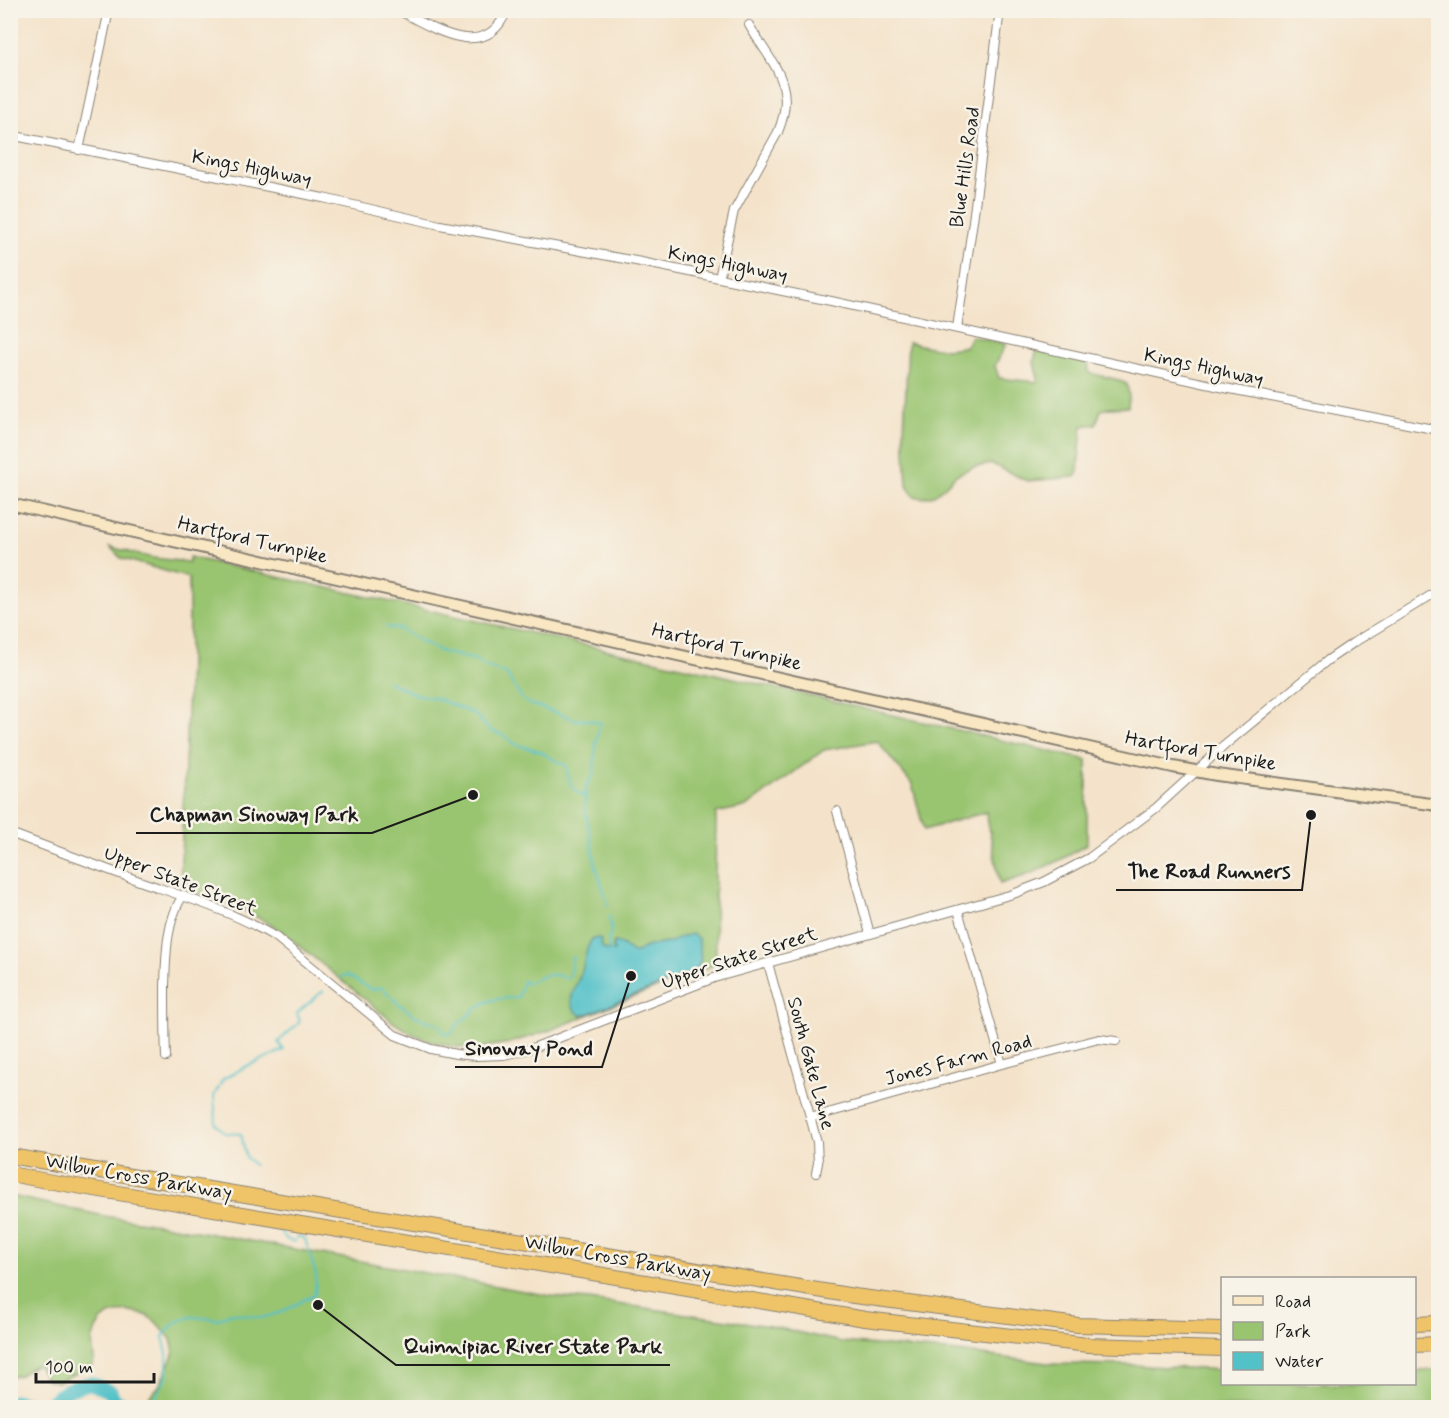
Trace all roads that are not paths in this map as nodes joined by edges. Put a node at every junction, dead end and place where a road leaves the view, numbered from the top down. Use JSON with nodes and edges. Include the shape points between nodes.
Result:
{"nodes":[{"id":1,"x":109,"y":10,"type":"edge"},
{"id":2,"x":398,"y":10,"type":"edge"},
{"id":3,"x":507,"y":10,"type":"edge"},
{"id":4,"x":1000,"y":10,"type":"edge"},
{"id":5,"x":749,"y":25,"type":"dead end"},
{"id":6,"x":10,"y":135,"type":"edge"},
{"id":7,"x":79,"y":150,"type":"junction"},
{"id":8,"x":719,"y":278,"type":"junction"},
{"id":9,"x":957,"y":328,"type":"junction"},
{"id":10,"x":1438,"y":430,"type":"edge"},
{"id":11,"x":10,"y":504,"type":"edge"},
{"id":12,"x":1438,"y":591,"type":"edge"},
{"id":13,"x":1196,"y":771,"type":"junction"},
{"id":14,"x":1438,"y":805,"type":"edge"},
{"id":15,"x":837,"y":811,"type":"dead end"},
{"id":16,"x":10,"y":833,"type":"edge"},
{"id":17,"x":183,"y":895,"type":"junction"},
{"id":18,"x":958,"y":910,"type":"junction"},
{"id":19,"x":870,"y":934,"type":"junction"},
{"id":20,"x":768,"y":963,"type":"junction"},
{"id":21,"x":1116,"y":1041,"type":"dead end"},
{"id":22,"x":165,"y":1057,"type":"dead end"},
{"id":23,"x":1002,"y":1064,"type":"junction"},
{"id":24,"x":810,"y":1118,"type":"junction"},
{"id":25,"x":10,"y":1156,"type":"edge"},
{"id":26,"x":816,"y":1173,"type":"dead end"},
{"id":27,"x":10,"y":1174,"type":"edge"},
{"id":28,"x":1438,"y":1323,"type":"edge"},
{"id":29,"x":1416,"y":1324,"type":"edge"},
{"id":30,"x":1221,"y":1329,"type":"edge"},
{"id":31,"x":1438,"y":1344,"type":"edge"},
{"id":32,"x":1416,"y":1345,"type":"edge"},
{"id":33,"x":1221,"y":1349,"type":"edge"}],
"edges":[{"from":1,"to":7,"type":"street"},
{"from":2,"to":3,"type":"street","via":[[446,34],[469,39],[490,33]]},
{"from":4,"to":9,"type":"street","name":"Blue Hills Road"},
{"from":5,"to":8,"type":"street","via":[[781,76],[785,108],[778,132],[734,211]]},
{"from":6,"to":7,"type":"street","name":"Kings Highway"},
{"from":7,"to":8,"type":"street","name":"Kings Highway"},
{"from":8,"to":9,"type":"street","name":"Kings Highway"},
{"from":9,"to":10,"type":"street","name":"Kings Highway","via":[[1225,388]]},
{"from":11,"to":13,"type":"main road","name":"Hartford Turnpike"},
{"from":12,"to":13,"type":"street","name":"Upper State Street","via":[[1328,660]]},
{"from":13,"to":14,"type":"main road","name":"Hartford Turnpike"},
{"from":13,"to":18,"type":"street","name":"Upper State Street","via":[[1089,858],[1029,888]]},
{"from":15,"to":19,"type":"street"},
{"from":16,"to":17,"type":"street","name":"Upper State Street"},
{"from":17,"to":20,"type":"street","name":"Upper State Street","via":[[277,938],[395,1035],[456,1054],[504,1055],[530,1049],[714,978]]},
{"from":17,"to":22,"type":"street","via":[[167,940]]},
{"from":18,"to":19,"type":"street","name":"Upper State Street"},
{"from":18,"to":23,"type":"street"},
{"from":19,"to":20,"type":"street","name":"Upper State Street"},
{"from":20,"to":24,"type":"street","name":"South Gate Lane"},
{"from":21,"to":23,"type":"street","name":"Jones Farm Road","via":[[1099,1039]]},
{"from":23,"to":24,"type":"street","name":"Jones Farm Road"},
{"from":24,"to":26,"type":"street","name":"South Gate Lane","via":[[817,1142]]},
{"from":25,"to":30,"type":"highway","name":"Wilbur Cross Parkway","via":[[854,1296],[1078,1325]]},
{"from":27,"to":33,"type":"highway","name":"Wilbur Cross Parkway","via":[[865,1319],[1088,1345]]},
{"from":28,"to":29,"type":"highway"},
{"from":31,"to":32,"type":"highway"}]}
